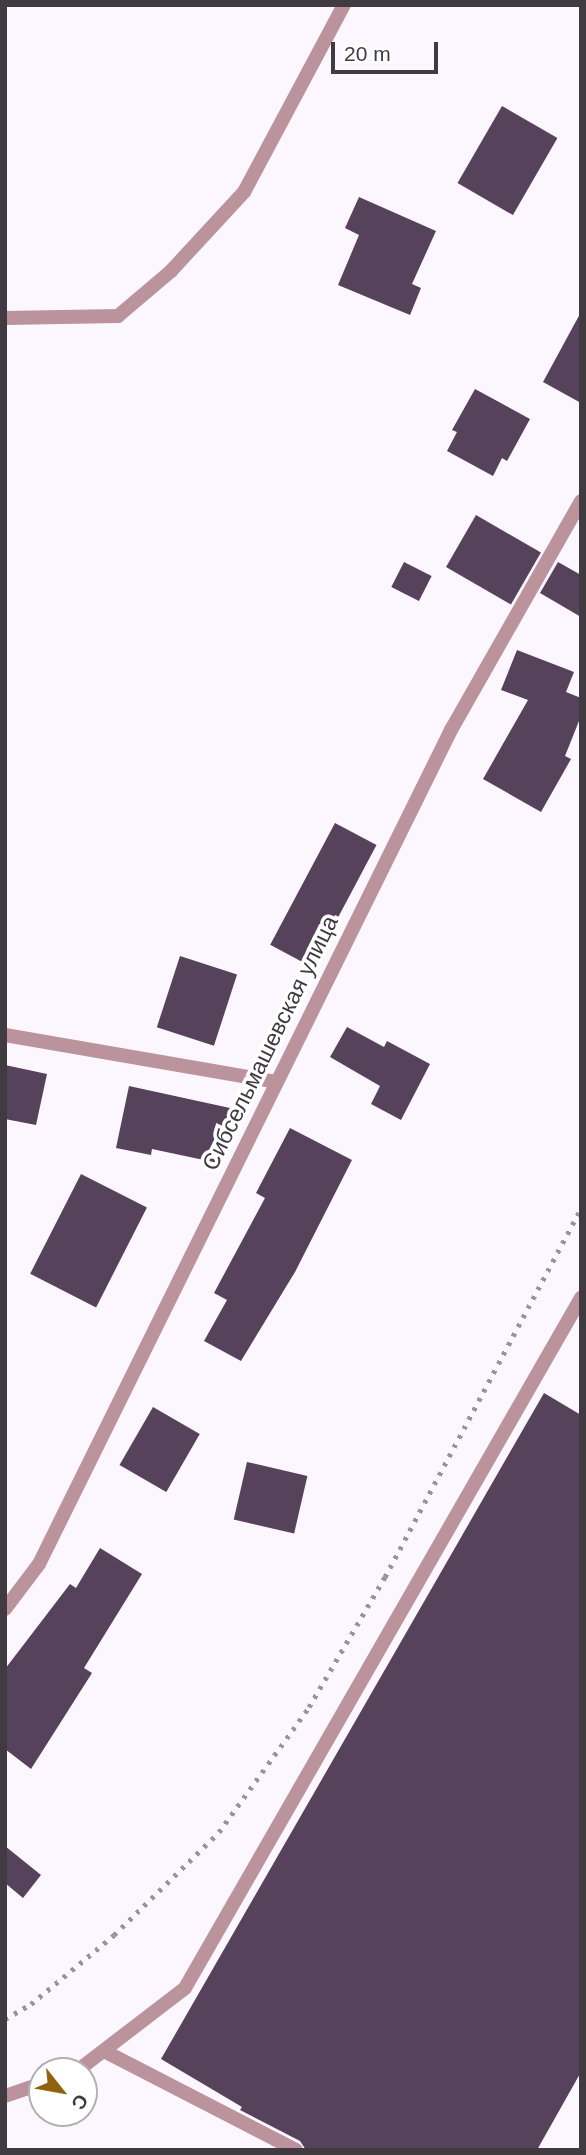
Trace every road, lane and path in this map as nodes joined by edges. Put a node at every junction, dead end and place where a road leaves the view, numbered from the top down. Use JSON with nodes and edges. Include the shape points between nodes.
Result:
{"nodes":[{"id":1,"x":344,"y":5,"type":"edge"},
{"id":2,"x":5,"y":318,"type":"edge"},
{"id":3,"x":581,"y":501,"type":"edge"},
{"id":4,"x":5,"y":1035,"type":"edge"},
{"id":5,"x":276,"y":1082,"type":"junction"},
{"id":6,"x":581,"y":1298,"type":"edge"},
{"id":7,"x":5,"y":1609,"type":"edge"},
{"id":8,"x":104,"y":2051,"type":"junction"},
{"id":9,"x":96,"y":2057,"type":"edge"},
{"id":10,"x":28,"y":2088,"type":"edge"},
{"id":11,"x":5,"y":2096,"type":"edge"},
{"id":12,"x":296,"y":2150,"type":"edge"}],
"edges":[{"from":1,"to":2,"type":"street","via":[[244,192],[171,271],[118,316]]},
{"from":3,"to":5,"type":"street","name":"Сибсельмашевская улица","via":[[451,730]]},
{"from":4,"to":5,"type":"street"},
{"from":5,"to":7,"type":"street","name":"Сибсельмашевская улица","via":[[39,1564]]},
{"from":6,"to":8,"type":"street","via":[[185,1988]]},
{"from":8,"to":9,"type":"street"},
{"from":8,"to":12,"type":"street"},
{"from":10,"to":11,"type":"street"}]}
